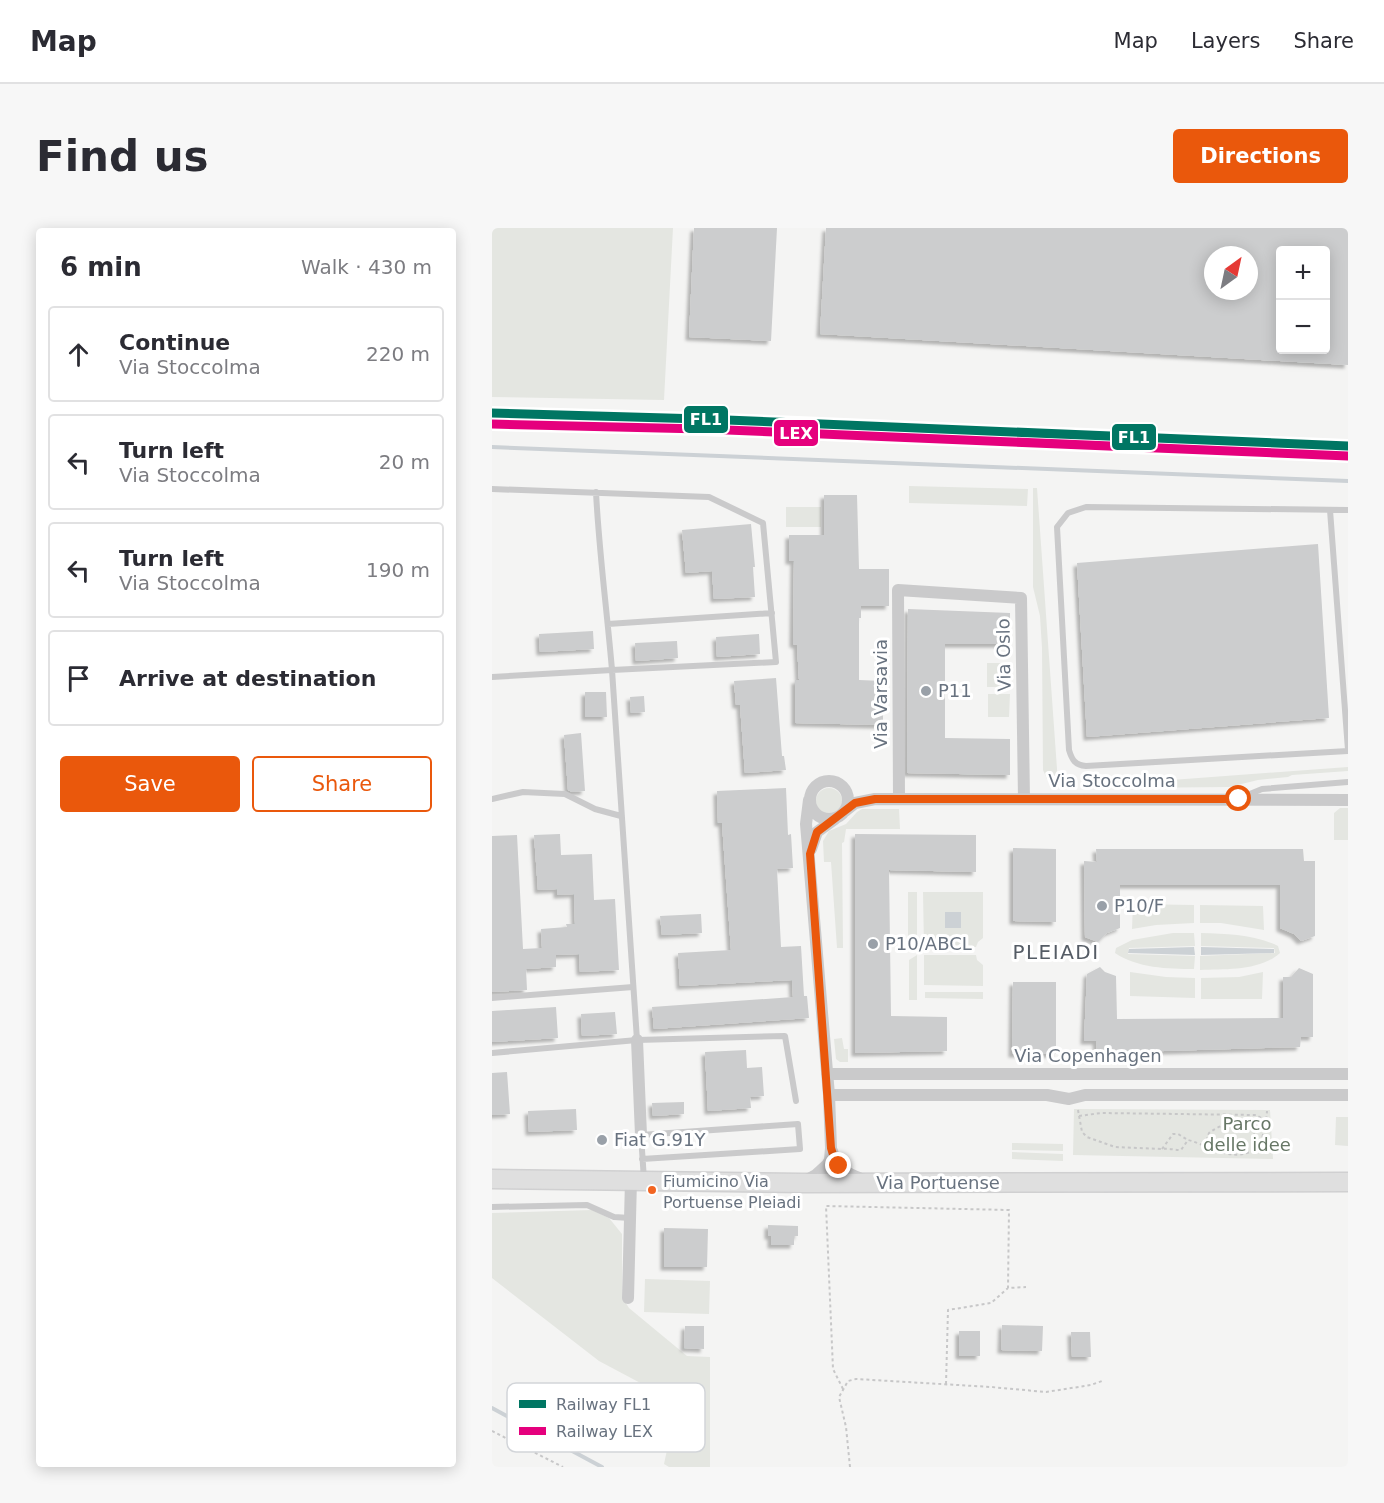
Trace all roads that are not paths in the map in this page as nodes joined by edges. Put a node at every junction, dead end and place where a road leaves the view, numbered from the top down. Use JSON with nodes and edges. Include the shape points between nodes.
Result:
{"nodes":[{"id":1,"x":492,"y":489,"type":"edge"},
{"id":2,"x":596,"y":492,"type":"junction"},
{"id":3,"x":1330,"y":510,"type":"junction"},
{"id":4,"x":1348,"y":510,"type":"edge"},
{"id":5,"x":898,"y":590,"type":"joint"},
{"id":6,"x":772,"y":614,"type":"junction"},
{"id":7,"x":608,"y":624,"type":"junction"},
{"id":8,"x":612,"y":670,"type":"junction"},
{"id":9,"x":492,"y":677,"type":"edge"},
{"id":10,"x":1348,"y":750,"type":"edge"},
{"id":11,"x":1348,"y":782,"type":"edge"},
{"id":12,"x":845,"y":790,"type":"junction"},
{"id":13,"x":492,"y":799,"type":"edge"},
{"id":14,"x":875,"y":799,"type":"junction"},
{"id":15,"x":899,"y":799,"type":"junction"},
{"id":16,"x":1024,"y":799,"type":"junction"},
{"id":17,"x":1239,"y":799,"type":"junction"},
{"id":18,"x":809,"y":800,"type":"junction"},
{"id":19,"x":1348,"y":800,"type":"edge"},
{"id":20,"x":845,"y":811,"type":"junction"},
{"id":21,"x":621,"y":816,"type":"junction"},
{"id":22,"x":835,"y":819,"type":"junction"},
{"id":23,"x":810,"y":854,"type":"junction"},
{"id":24,"x":633,"y":987,"type":"junction"},
{"id":25,"x":492,"y":998,"type":"edge"},
{"id":26,"x":637,"y":1040,"type":"junction"},
{"id":27,"x":492,"y":1053,"type":"edge"},
{"id":28,"x":827,"y":1074,"type":"junction"},
{"id":29,"x":1062,"y":1074,"type":"junction"},
{"id":30,"x":1077,"y":1074,"type":"junction"},
{"id":31,"x":1348,"y":1074,"type":"edge"},
{"id":32,"x":829,"y":1095,"type":"junction"},
{"id":33,"x":1348,"y":1095,"type":"edge"},
{"id":34,"x":1059,"y":1096,"type":"junction"},
{"id":35,"x":796,"y":1101,"type":"dead end"},
{"id":36,"x":1077,"y":1104,"type":"junction"},
{"id":37,"x":641,"y":1135,"type":"junction"},
{"id":38,"x":831,"y":1148,"type":"junction"},
{"id":39,"x":642,"y":1159,"type":"junction"},
{"id":40,"x":492,"y":1179,"type":"edge"},
{"id":41,"x":637,"y":1181,"type":"junction"},
{"id":42,"x":1348,"y":1182,"type":"edge"},
{"id":43,"x":802,"y":1183,"type":"junction"},
{"id":44,"x":873,"y":1183,"type":"junction"},
{"id":45,"x":492,"y":1208,"type":"edge"},
{"id":46,"x":631,"y":1218,"type":"junction"},
{"id":47,"x":628,"y":1298,"type":"dead end"}],
"edges":[{"from":1,"to":2,"type":"lane"},
{"from":2,"to":6,"type":"lane","via":[[709,497],[763,523]]},
{"from":2,"to":7,"type":"lane"},
{"from":3,"to":4,"type":"lane"},
{"from":3,"to":10,"type":"lane"},
{"from":3,"to":10,"type":"lane","via":[[1086,507],[1068,513],[1057,527],[1069,750],[1072,761],[1086,766]]},
{"from":5,"to":15,"type":"street","name":"Via Varsavia"},
{"from":5,"to":16,"type":"street","name":"Via Oslo","via":[[1021,598]]},
{"from":6,"to":7,"type":"lane"},
{"from":6,"to":8,"type":"lane","via":[[776,662]]},
{"from":7,"to":8,"type":"lane"},
{"from":8,"to":9,"type":"lane"},
{"from":8,"to":21,"type":"lane"},
{"from":11,"to":17,"type":"lane","via":[[1262,789]]},
{"from":12,"to":14,"type":"street","name":"Via Stoccolma"},
{"from":12,"to":18,"type":"street","via":[[836,782],[824,782],[813,788]]},
{"from":12,"to":20,"type":"street"},
{"from":13,"to":21,"type":"lane","via":[[523,792],[565,794]]},
{"from":14,"to":15,"type":"street","name":"Via Stoccolma"},
{"from":14,"to":20,"type":"street","name":"Via Stoccolma","via":[[855,803]]},
{"from":15,"to":16,"type":"street","name":"Via Stoccolma"},
{"from":16,"to":17,"type":"street","name":"Via Stoccolma"},
{"from":17,"to":19,"type":"street","name":"Via Stoccolma"},
{"from":18,"to":22,"type":"street","via":[[817,816]]},
{"from":18,"to":23,"type":"street","via":[[806,824]]},
{"from":20,"to":22,"type":"street"},
{"from":21,"to":24,"type":"lane"},
{"from":22,"to":23,"type":"street","via":[[817,832]]},
{"from":23,"to":28,"type":"street"},
{"from":24,"to":25,"type":"lane"},
{"from":24,"to":26,"type":"lane"},
{"from":26,"to":27,"type":"lane"},
{"from":26,"to":35,"type":"lane","via":[[785,1036]]},
{"from":26,"to":37,"type":"street"},
{"from":28,"to":29,"type":"street","name":"Via Copenhagen"},
{"from":28,"to":32,"type":"street"},
{"from":29,"to":30,"type":"street","name":"Via Copenhagen"},
{"from":29,"to":34,"type":"street","via":[[1056,1089]]},
{"from":30,"to":31,"type":"street","name":"Via Copenhagen"},
{"from":30,"to":36,"type":"street","via":[[1081,1084]]},
{"from":32,"to":34,"type":"street"},
{"from":32,"to":38,"type":"street"},
{"from":33,"to":36,"type":"street","via":[[1085,1095]]},
{"from":34,"to":36,"type":"street"},
{"from":37,"to":39,"type":"lane"},
{"from":37,"to":39,"type":"lane","via":[[798,1124],[800,1149]]},
{"from":38,"to":43,"type":"street","via":[[826,1165]]},
{"from":38,"to":44,"type":"street","via":[[844,1171]]},
{"from":39,"to":41,"type":"lane"},
{"from":40,"to":41,"type":"street","name":"Via Portuense"},
{"from":41,"to":43,"type":"street","name":"Via Portuense"},
{"from":41,"to":46,"type":"street"},
{"from":42,"to":44,"type":"street","name":"Via Portuense"},
{"from":43,"to":44,"type":"street","name":"Via Portuense"},
{"from":45,"to":46,"type":"lane","via":[[587,1205],[614,1217]]},
{"from":46,"to":47,"type":"street"}]}
